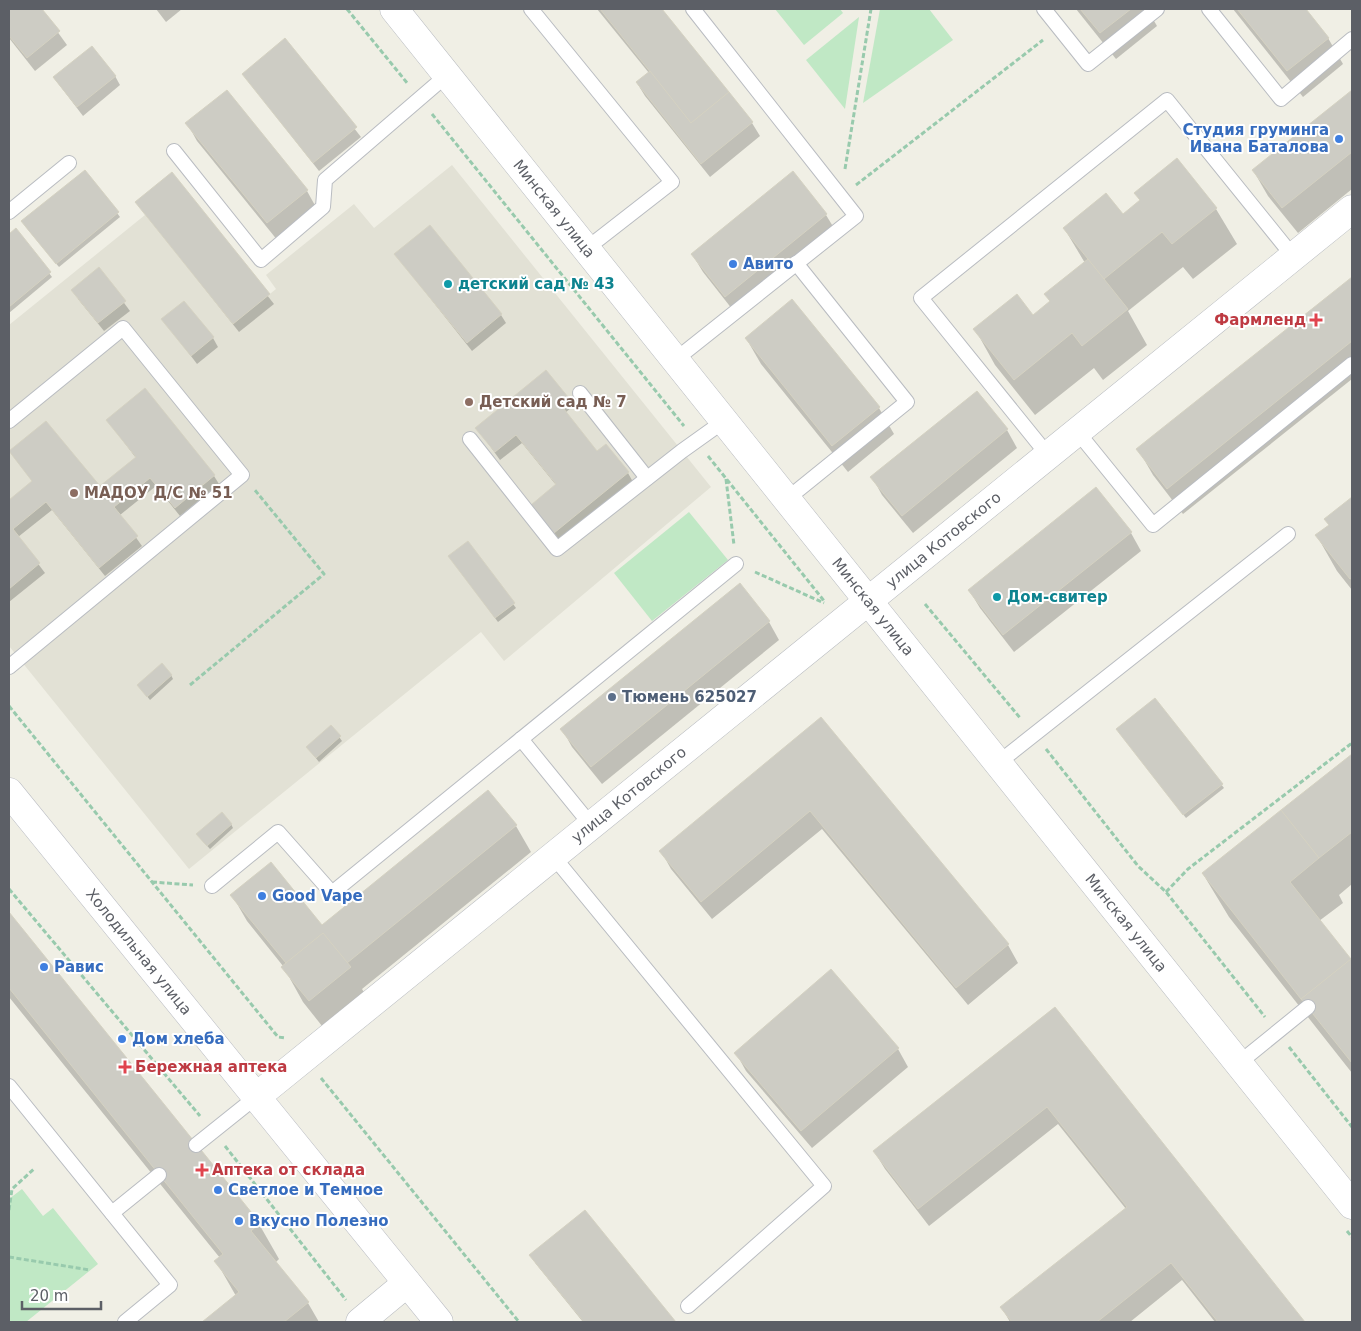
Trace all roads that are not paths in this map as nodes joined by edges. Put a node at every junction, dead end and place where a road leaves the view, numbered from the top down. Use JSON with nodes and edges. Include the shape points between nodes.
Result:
{"nodes":[{"id":1,"x":394,"y":9,"type":"edge"},
{"id":2,"x":531,"y":9,"type":"edge"},
{"id":3,"x":693,"y":9,"type":"edge"},
{"id":4,"x":1044,"y":9,"type":"edge"},
{"id":5,"x":1157,"y":9,"type":"edge"},
{"id":6,"x":1209,"y":9,"type":"edge"},
{"id":7,"x":1352,"y":38,"type":"edge"},
{"id":8,"x":447,"y":75,"type":"junction"},
{"id":9,"x":174,"y":151,"type":"dead end"},
{"id":10,"x":69,"y":163,"type":"dead end"},
{"id":11,"x":1352,"y":208,"type":"edge"},
{"id":12,"x":9,"y":212,"type":"edge"},
{"id":13,"x":586,"y":249,"type":"junction"},
{"id":14,"x":1292,"y":255,"type":"junction"},
{"id":15,"x":796,"y":263,"type":"junction"},
{"id":16,"x":675,"y":360,"type":"junction"},
{"id":17,"x":1352,"y":364,"type":"edge"},
{"id":18,"x":580,"y":394,"type":"dead end"},
{"id":19,"x":724,"y":421,"type":"junction"},
{"id":20,"x":9,"y":422,"type":"edge"},
{"id":21,"x":1076,"y":430,"type":"junction"},
{"id":22,"x":470,"y":439,"type":"dead end"},
{"id":23,"x":1047,"y":454,"type":"junction"},
{"id":24,"x":647,"y":478,"type":"junction"},
{"id":25,"x":787,"y":499,"type":"junction"},
{"id":26,"x":1288,"y":534,"type":"dead end"},
{"id":27,"x":736,"y":564,"type":"road end"},
{"id":28,"x":868,"y":600,"type":"junction"},
{"id":29,"x":9,"y":667,"type":"edge"},
{"id":30,"x":521,"y":738,"type":"junction"},
{"id":31,"x":998,"y":763,"type":"junction"},
{"id":32,"x":9,"y":792,"type":"edge"},
{"id":33,"x":590,"y":825,"type":"junction"},
{"id":34,"x":552,"y":856,"type":"junction"},
{"id":35,"x":212,"y":886,"type":"road end"},
{"id":36,"x":1308,"y":1007,"type":"dead end"},
{"id":37,"x":1239,"y":1063,"type":"junction"},
{"id":38,"x":9,"y":1086,"type":"edge"},
{"id":39,"x":256,"y":1097,"type":"junction"},
{"id":40,"x":196,"y":1145,"type":"dead end"},
{"id":41,"x":160,"y":1175,"type":"dead end"},
{"id":42,"x":1352,"y":1205,"type":"edge"},
{"id":43,"x":112,"y":1213,"type":"junction"},
{"id":44,"x":407,"y":1283,"type":"junction"},
{"id":45,"x":688,"y":1306,"type":"dead end"},
{"id":46,"x":361,"y":1321,"type":"edge"},
{"id":47,"x":125,"y":1322,"type":"edge"},
{"id":48,"x":438,"y":1322,"type":"edge"}],
"edges":[{"from":1,"to":8,"type":"street","name":"Минская улица"},
{"from":2,"to":13,"type":"lane","via":[[672,182]]},
{"from":3,"to":15,"type":"lane","via":[[856,216]]},
{"from":4,"to":5,"type":"lane","via":[[1088,64]]},
{"from":6,"to":7,"type":"lane","via":[[1281,99]]},
{"from":8,"to":9,"type":"lane","via":[[326,180],[323,207],[261,260]]},
{"from":8,"to":13,"type":"street","name":"Минская улица"},
{"from":10,"to":12,"type":"lane"},
{"from":11,"to":14,"type":"street","name":"улица Котовского"},
{"from":13,"to":16,"type":"street","name":"Минская улица"},
{"from":14,"to":21,"type":"street","name":"улица Котовского"},
{"from":14,"to":23,"type":"lane","via":[[1167,100],[921,298]]},
{"from":15,"to":16,"type":"lane"},
{"from":15,"to":25,"type":"lane","via":[[907,402]]},
{"from":16,"to":19,"type":"street","name":"Минская улица"},
{"from":17,"to":21,"type":"lane","via":[[1153,525]]},
{"from":18,"to":24,"type":"lane"},
{"from":19,"to":24,"type":"lane"},
{"from":19,"to":25,"type":"street","name":"Минская улица"},
{"from":20,"to":29,"type":"lane","via":[[122,328],[242,475]]},
{"from":21,"to":23,"type":"street","name":"улица Котовского"},
{"from":22,"to":24,"type":"lane","via":[[557,549]]},
{"from":23,"to":28,"type":"street","name":"улица Котовского"},
{"from":25,"to":28,"type":"street","name":"Минская улица"},
{"from":26,"to":31,"type":"lane"},
{"from":27,"to":30,"type":"lane"},
{"from":28,"to":31,"type":"street","name":"Минская улица"},
{"from":28,"to":33,"type":"street","name":"улица Котовского"},
{"from":30,"to":33,"type":"lane"},
{"from":30,"to":35,"type":"lane","via":[[332,893],[278,832]]},
{"from":31,"to":37,"type":"street","name":"Минская улица"},
{"from":32,"to":39,"type":"street","name":"Холодильная улица"},
{"from":33,"to":34,"type":"street","name":"улица Котовского"},
{"from":34,"to":39,"type":"street","name":"улица Котовского"},
{"from":34,"to":45,"type":"lane","via":[[824,1186]]},
{"from":36,"to":37,"type":"lane"},
{"from":37,"to":42,"type":"street","name":"Минская улица"},
{"from":38,"to":43,"type":"lane"},
{"from":39,"to":40,"type":"lane"},
{"from":39,"to":44,"type":"street","name":"Холодильная улица"},
{"from":41,"to":43,"type":"lane"},
{"from":43,"to":47,"type":"lane","via":[[170,1285]]},
{"from":44,"to":46,"type":"street"},
{"from":44,"to":48,"type":"street","name":"Холодильная улица"}]}
